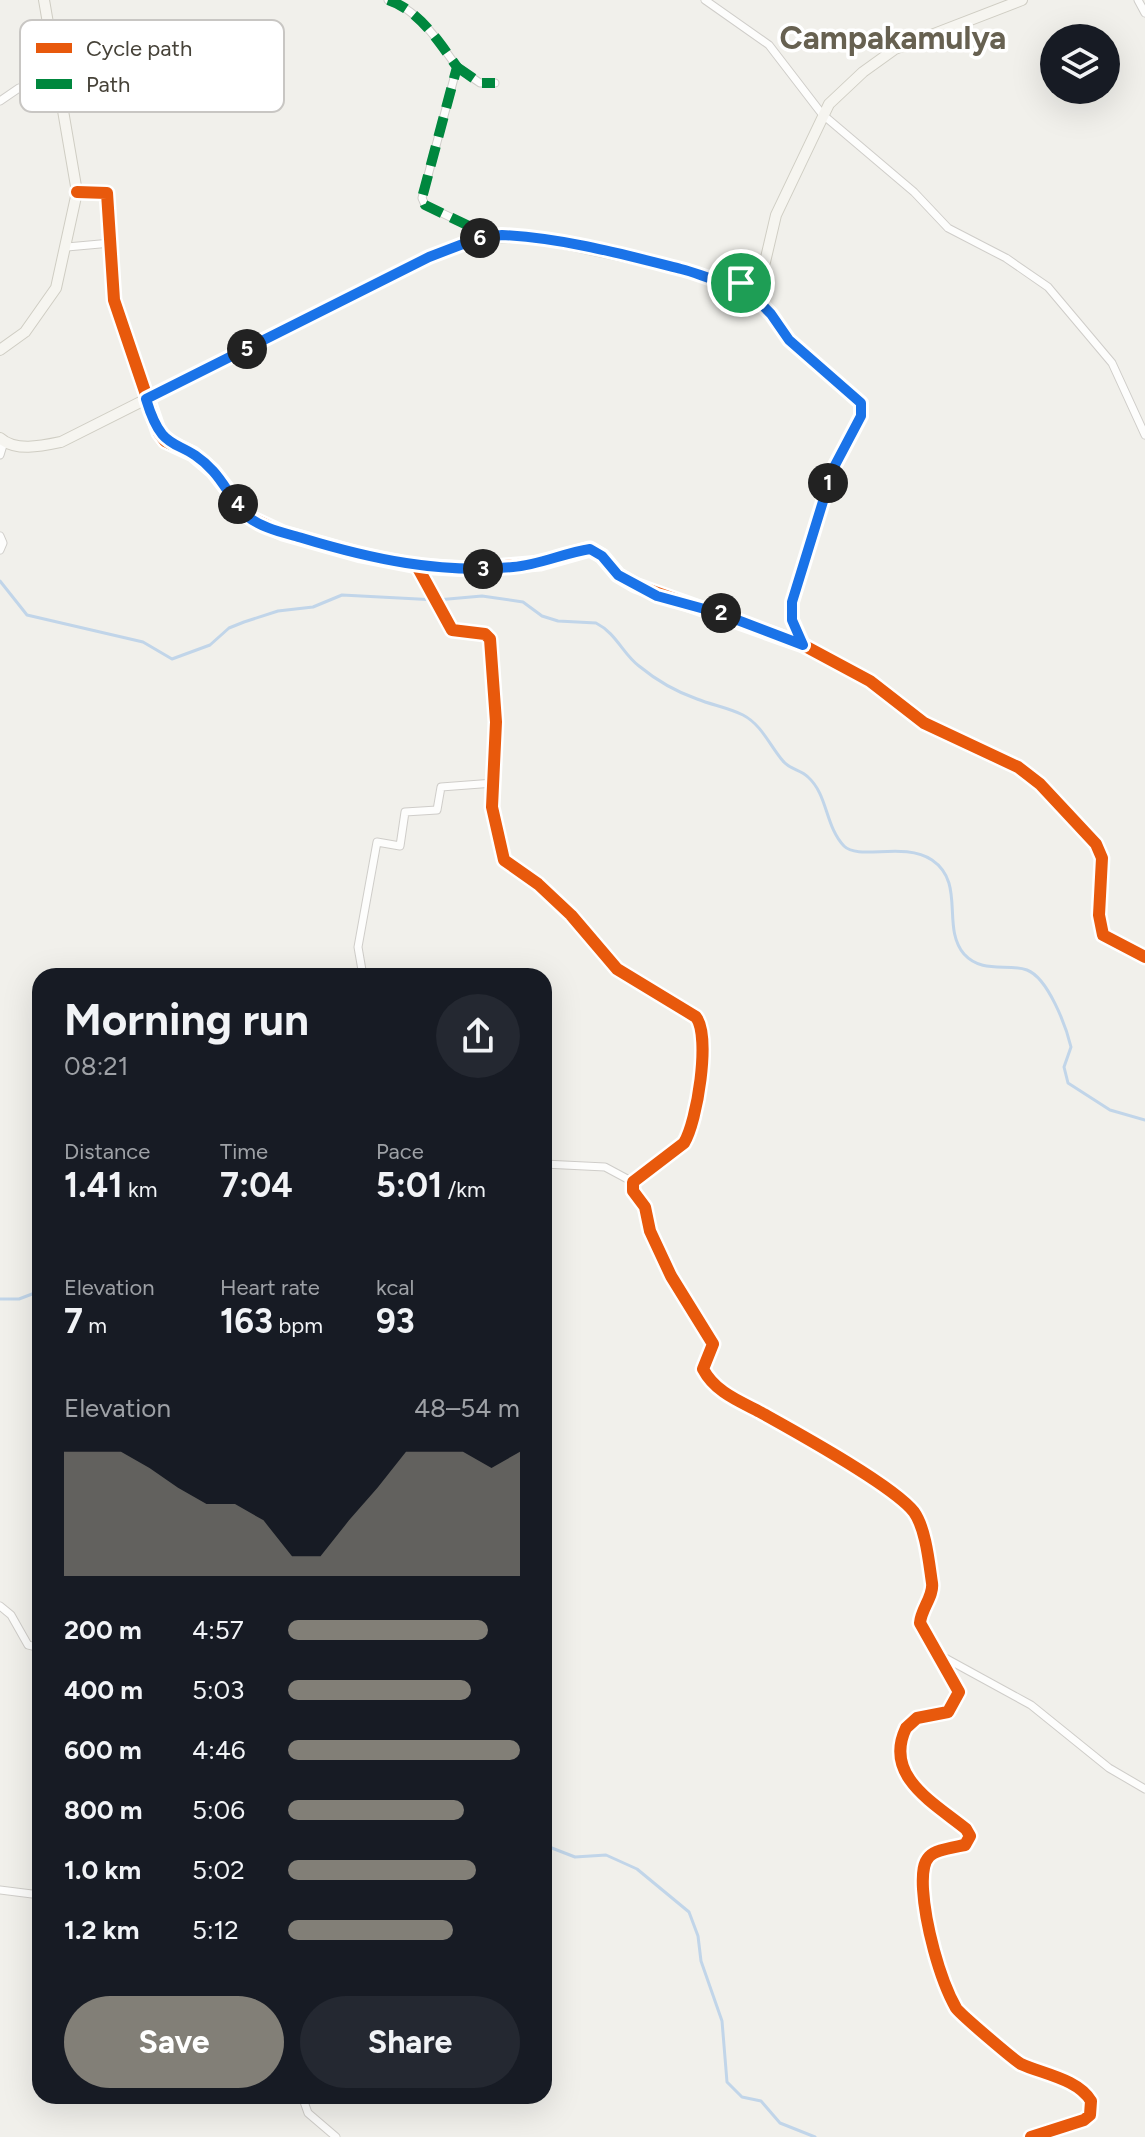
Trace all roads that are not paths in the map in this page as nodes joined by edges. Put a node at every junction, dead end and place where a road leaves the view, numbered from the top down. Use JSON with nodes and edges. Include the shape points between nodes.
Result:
{"nodes":[{"id":1,"x":44,"y":0,"type":"edge"},
{"id":2,"x":388,"y":0,"type":"edge"},
{"id":3,"x":705,"y":0,"type":"edge"},
{"id":4,"x":1022,"y":0,"type":"edge"},
{"id":5,"x":1138,"y":0,"type":"edge"},
{"id":6,"x":1145,"y":13,"type":"edge"},
{"id":7,"x":47,"y":20,"type":"edge"},
{"id":8,"x":457,"y":67,"type":"junction"},
{"id":9,"x":495,"y":83,"type":"dead end"},
{"id":10,"x":20,"y":88,"type":"edge"},
{"id":11,"x":0,"y":101,"type":"edge"},
{"id":12,"x":62,"y":112,"type":"edge"},
{"id":13,"x":822,"y":114,"type":"junction"},
{"id":14,"x":77,"y":192,"type":"junction"},
{"id":15,"x":469,"y":242,"type":"junction"},
{"id":16,"x":111,"y":243,"type":"junction"},
{"id":17,"x":67,"y":247,"type":"junction"},
{"id":18,"x":741,"y":283,"type":"junction"},
{"id":19,"x":0,"y":350,"type":"edge"},
{"id":20,"x":146,"y":399,"type":"junction"},
{"id":21,"x":1145,"y":435,"type":"edge"},
{"id":22,"x":2,"y":440,"type":"edge"},
{"id":23,"x":0,"y":455,"type":"edge"},
{"id":24,"x":0,"y":536,"type":"edge"},
{"id":25,"x":0,"y":550,"type":"edge"},
{"id":26,"x":417,"y":566,"type":"junction"},
{"id":27,"x":803,"y":645,"type":"junction"},
{"id":28,"x":494,"y":783,"type":"junction"},
{"id":29,"x":1145,"y":957,"type":"edge"},
{"id":30,"x":362,"y":968,"type":"edge"},
{"id":31,"x":552,"y":1164,"type":"edge"},
{"id":32,"x":633,"y":1182,"type":"junction"},
{"id":33,"x":0,"y":1606,"type":"edge"},
{"id":34,"x":32,"y":1646,"type":"edge"},
{"id":35,"x":934,"y":1652,"type":"junction"},
{"id":36,"x":1145,"y":1789,"type":"edge"},
{"id":37,"x":0,"y":1890,"type":"edge"},
{"id":38,"x":32,"y":1894,"type":"edge"},
{"id":39,"x":305,"y":2104,"type":"edge"},
{"id":40,"x":336,"y":2137,"type":"edge"},
{"id":41,"x":1032,"y":2137,"type":"edge"}],
"edges":[{"from":1,"to":7,"type":"street"},
{"from":2,"to":8,"type":"street","via":[[407,7]]},
{"from":3,"to":13,"type":"street","via":[[769,45]]},
{"from":4,"to":13,"type":"street","via":[[895,49],[863,72]]},
{"from":5,"to":6,"type":"street"},
{"from":8,"to":9,"type":"street","via":[[480,83]]},
{"from":8,"to":15,"type":"street","via":[[422,198],[425,205],[469,226]]},
{"from":10,"to":11,"type":"street"},
{"from":12,"to":14,"type":"street"},
{"from":13,"to":18,"type":"street","via":[[776,215],[765,262]]},
{"from":13,"to":21,"type":"street","via":[[948,228],[1048,287],[1112,363]]},
{"from":14,"to":16,"type":"street","via":[[106,191]]},
{"from":14,"to":17,"type":"street"},
{"from":15,"to":18,"type":"street","via":[[528,236],[687,270],[713,281]]},
{"from":15,"to":20,"type":"street"},
{"from":16,"to":17,"type":"street"},
{"from":16,"to":20,"type":"street","via":[[114,300]]},
{"from":17,"to":19,"type":"street","via":[[56,288],[43,308],[25,332]]},
{"from":18,"to":27,"type":"street","via":[[789,340],[862,408],[833,469],[792,602],[792,620]]},
{"from":20,"to":22,"type":"street","via":[[61,442],[37,447]]},
{"from":20,"to":26,"type":"street","via":[[165,441],[213,471],[249,517],[326,545]]},
{"from":22,"to":23,"type":"street"},
{"from":24,"to":25,"type":"street"},
{"from":26,"to":27,"type":"street","via":[[514,567],[590,549],[618,575],[657,596]]},
{"from":26,"to":28,"type":"street","via":[[452,630],[490,639]]},
{"from":27,"to":29,"type":"street","via":[[870,681],[924,723],[993,752],[1040,784],[1081,826],[1102,858],[1103,935]]},
{"from":28,"to":30,"type":"street","via":[[441,787],[437,810],[405,812],[400,846],[377,842],[358,947]]},
{"from":28,"to":32,"type":"street","via":[[494,822],[507,865],[538,884],[617,969],[696,1017],[704,1030],[689,1134]]},
{"from":31,"to":32,"type":"street","via":[[605,1167]]},
{"from":32,"to":35,"type":"street","via":[[671,1276],[713,1344],[703,1369],[711,1383],[880,1486],[914,1513],[933,1587],[920,1623]]},
{"from":33,"to":34,"type":"street"},
{"from":35,"to":36,"type":"street","via":[[1031,1705],[1109,1768]]},
{"from":35,"to":41,"type":"street","via":[[958,1686],[957,1700],[948,1712],[917,1718],[906,1728],[901,1765],[909,1782],[969,1833],[965,1845],[930,1854],[922,1870],[926,1921],[954,2004],[1013,2059],[1081,2089],[1091,2101],[1084,2120]]},
{"from":37,"to":38,"type":"street"},
{"from":39,"to":40,"type":"street"}]}
